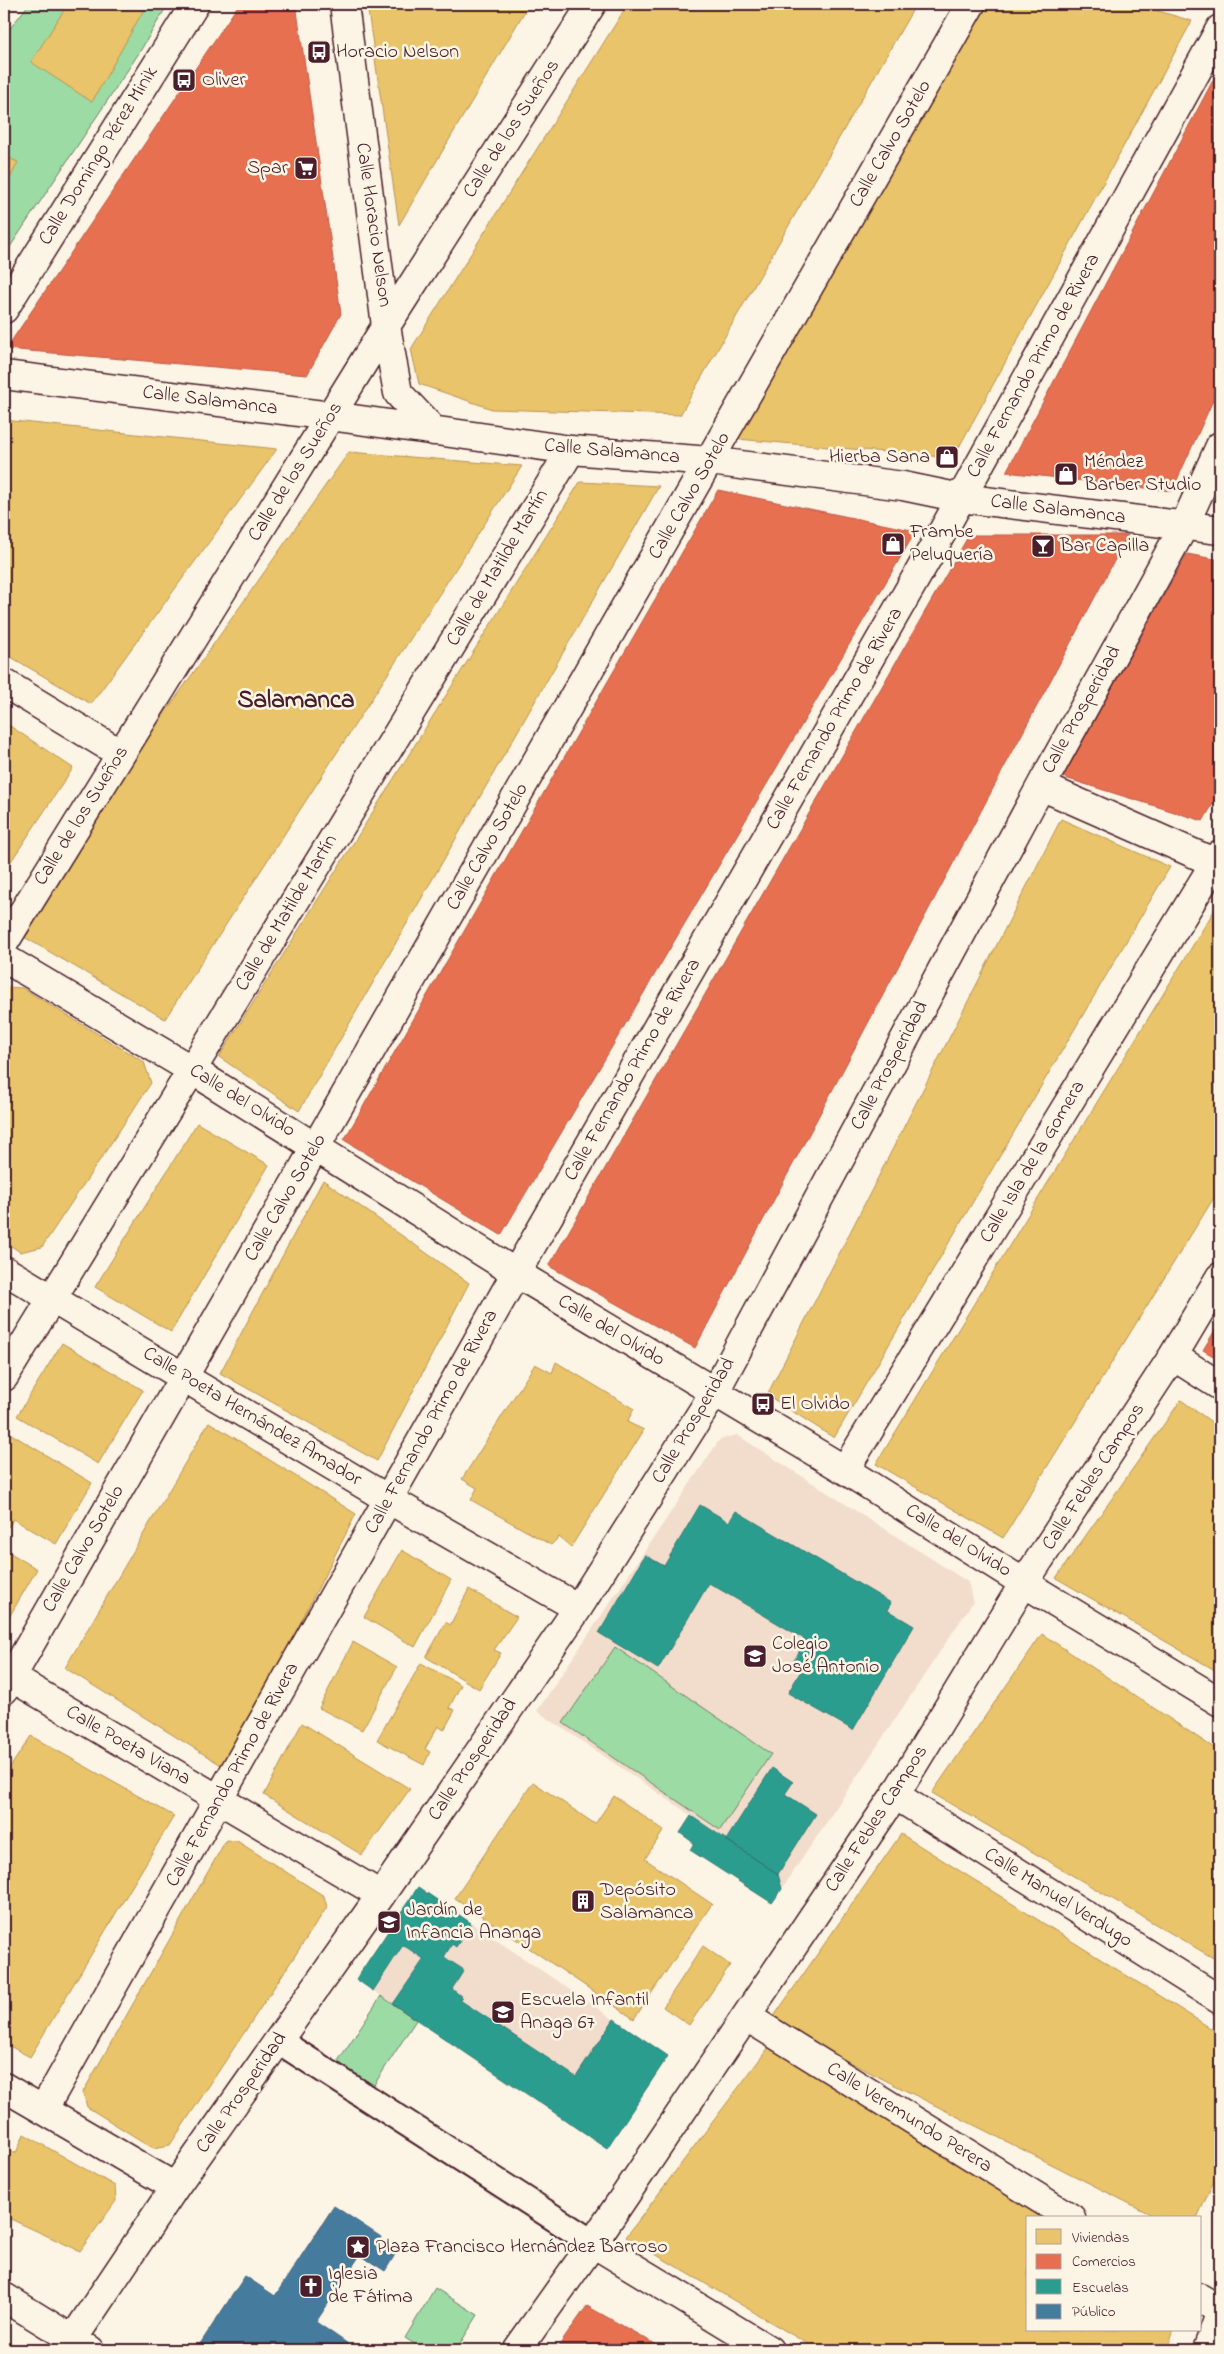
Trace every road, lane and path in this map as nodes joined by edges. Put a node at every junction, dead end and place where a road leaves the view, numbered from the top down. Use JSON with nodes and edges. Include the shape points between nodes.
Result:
{"nodes":[{"id":1,"x":195,"y":4,"type":"edge"},
{"id":2,"x":344,"y":4,"type":"edge"},
{"id":3,"x":592,"y":4,"type":"edge"},
{"id":4,"x":971,"y":4,"type":"edge"},
{"id":5,"x":1220,"y":30,"type":"edge"},
{"id":6,"x":4,"y":309,"type":"edge"},
{"id":7,"x":386,"y":326,"type":"junction"},
{"id":8,"x":4,"y":375,"type":"edge"},
{"id":9,"x":331,"y":416,"type":"junction"},
{"id":10,"x":434,"y":431,"type":"junction"},
{"id":11,"x":1220,"y":446,"type":"edge"},
{"id":12,"x":570,"y":450,"type":"junction"},
{"id":13,"x":710,"y":461,"type":"junction"},
{"id":14,"x":961,"y":498,"type":"junction"},
{"id":15,"x":1184,"y":526,"type":"junction"},
{"id":16,"x":1220,"y":530,"type":"edge"},
{"id":17,"x":4,"y":683,"type":"edge"},
{"id":18,"x":121,"y":754,"type":"junction"},
{"id":19,"x":1040,"y":786,"type":"junction"},
{"id":20,"x":1218,"y":861,"type":"edge"},
{"id":21,"x":4,"y":943,"type":"edge"},
{"id":22,"x":4,"y":958,"type":"edge"},
{"id":23,"x":192,"y":1070,"type":"junction"},
{"id":24,"x":315,"y":1147,"type":"junction"},
{"id":25,"x":4,"y":1270,"type":"edge"},
{"id":26,"x":516,"y":1273,"type":"junction"},
{"id":27,"x":1220,"y":1277,"type":"edge"},
{"id":28,"x":52,"y":1299,"type":"junction"},
{"id":29,"x":1174,"y":1356,"type":"junction"},
{"id":30,"x":183,"y":1376,"type":"junction"},
{"id":31,"x":4,"y":1377,"type":"edge"},
{"id":32,"x":1220,"y":1386,"type":"edge"},
{"id":33,"x":714,"y":1393,"type":"junction"},
{"id":34,"x":845,"y":1470,"type":"junction"},
{"id":35,"x":388,"y":1500,"type":"junction"},
{"id":36,"x":1024,"y":1583,"type":"junction"},
{"id":37,"x":578,"y":1608,"type":"junction"},
{"id":38,"x":6,"y":1680,"type":"edge"},
{"id":39,"x":1220,"y":1702,"type":"edge"},
{"id":40,"x":895,"y":1796,"type":"junction"},
{"id":41,"x":219,"y":1799,"type":"junction"},
{"id":42,"x":381,"y":1895,"type":"junction"},
{"id":43,"x":1220,"y":2000,"type":"edge"},
{"id":44,"x":747,"y":2017,"type":"junction"},
{"id":45,"x":279,"y":2040,"type":"junction"},
{"id":46,"x":4,"y":2087,"type":"edge"},
{"id":47,"x":43,"y":2110,"type":"junction"},
{"id":48,"x":175,"y":2187,"type":"junction"},
{"id":49,"x":1068,"y":2216,"type":"edge"},
{"id":50,"x":593,"y":2243,"type":"junction"},
{"id":51,"x":4,"y":2297,"type":"edge"},
{"id":52,"x":1202,"y":2299,"type":"edge"},
{"id":53,"x":1220,"y":2310,"type":"edge"},
{"id":54,"x":1220,"y":2314,"type":"edge"},
{"id":55,"x":81,"y":2345,"type":"edge"},
{"id":56,"x":517,"y":2350,"type":"edge"},
{"id":57,"x":769,"y":2350,"type":"edge"},
{"id":58,"x":1207,"y":2350,"type":"edge"}],
"edges":[{"from":1,"to":6,"type":"street","name":"Calle Domingo Pérez Minik"},
{"from":2,"to":7,"type":"street","name":"Calle Horacio Nelson"},
{"from":3,"to":7,"type":"street","name":"Calle de los Sueños"},
{"from":4,"to":13,"type":"street","name":"Calle Calvo Sotelo"},
{"from":5,"to":14,"type":"street","name":"Calle Fernando Primo de Rivera"},
{"from":7,"to":9,"type":"street","name":"Calle de los Sueños"},
{"from":7,"to":10,"type":"street","name":"Calle Horacio Nelson","via":[[398,394]]},
{"from":8,"to":9,"type":"street","name":"Calle Salamanca"},
{"from":9,"to":10,"type":"street","name":"Calle Salamanca"},
{"from":9,"to":18,"type":"street","name":"Calle de los Sueños"},
{"from":10,"to":12,"type":"street","name":"Calle Salamanca"},
{"from":11,"to":15,"type":"street","name":"Calle Prosperidad"},
{"from":12,"to":13,"type":"street","name":"Calle Salamanca"},
{"from":12,"to":23,"type":"street","name":"Calle de Matilde Martín"},
{"from":13,"to":14,"type":"street","name":"Calle Salamanca","via":[[903,486]]},
{"from":13,"to":24,"type":"street","name":"Calle Calvo Sotelo"},
{"from":14,"to":15,"type":"street","name":"Calle Salamanca"},
{"from":14,"to":26,"type":"street","name":"Calle Fernando Primo de Rivera"},
{"from":15,"to":16,"type":"street","name":"Calle Salamanca"},
{"from":15,"to":19,"type":"street","name":"Calle Prosperidad"},
{"from":17,"to":18,"type":"street"},
{"from":18,"to":21,"type":"street","name":"Calle de los Sueños"},
{"from":19,"to":20,"type":"street"},
{"from":19,"to":33,"type":"street","name":"Calle Prosperidad"},
{"from":20,"to":34,"type":"street","name":"Calle Isla de la Gomera"},
{"from":22,"to":23,"type":"street","name":"Calle del Olvido"},
{"from":23,"to":24,"type":"street","name":"Calle del Olvido"},
{"from":23,"to":28,"type":"street","name":"Calle de Matilde Martín"},
{"from":24,"to":26,"type":"street","name":"Calle del Olvido"},
{"from":24,"to":30,"type":"street","name":"Calle Calvo Sotelo"},
{"from":25,"to":28,"type":"street","name":"Calle Poeta Hernández Amador"},
{"from":26,"to":33,"type":"street","name":"Calle del Olvido"},
{"from":26,"to":35,"type":"street","name":"Calle Fernando Primo de Rivera"},
{"from":27,"to":29,"type":"street","name":"Calle Febles Campos"},
{"from":28,"to":30,"type":"street","name":"Calle Poeta Hernández Amador"},
{"from":28,"to":31,"type":"street","name":"Calle de Matilde Martín"},
{"from":29,"to":32,"type":"street"},
{"from":29,"to":36,"type":"street","name":"Calle Febles Campos"},
{"from":30,"to":35,"type":"street","name":"Calle Poeta Hernández Amador"},
{"from":30,"to":38,"type":"street","name":"Calle Calvo Sotelo"},
{"from":33,"to":34,"type":"street","name":"Calle del Olvido"},
{"from":33,"to":37,"type":"street","name":"Calle Prosperidad"},
{"from":34,"to":36,"type":"street","name":"Calle del Olvido"},
{"from":35,"to":37,"type":"street","name":"Calle Poeta Hernández Amador"},
{"from":35,"to":41,"type":"street","name":"Calle Fernando Primo de Rivera"},
{"from":36,"to":39,"type":"street","name":"Calle del Olvido"},
{"from":36,"to":40,"type":"street","name":"Calle Febles Campos"},
{"from":37,"to":42,"type":"street","name":"Calle Prosperidad"},
{"from":38,"to":41,"type":"street","name":"Calle Poeta Viana"},
{"from":40,"to":43,"type":"street","name":"Calle Manuel Verdugo"},
{"from":40,"to":44,"type":"street","name":"Calle Febles Campos"},
{"from":41,"to":42,"type":"street","name":"Calle Poeta Viana"},
{"from":41,"to":47,"type":"street","name":"Calle Fernando Primo de Rivera"},
{"from":42,"to":45,"type":"street","name":"Calle Prosperidad"},
{"from":44,"to":49,"type":"street","name":"Calle Veremundo Perera"},
{"from":44,"to":50,"type":"street","name":"Calle Febles Campos"},
{"from":45,"to":48,"type":"street","name":"Calle Prosperidad"},
{"from":45,"to":50,"type":"street"},
{"from":46,"to":47,"type":"street"},
{"from":47,"to":48,"type":"street"},
{"from":48,"to":55,"type":"street","name":"Calle Prosperidad"},
{"from":50,"to":56,"type":"street","name":"Calle Febles Campos"},
{"from":50,"to":57,"type":"street"},
{"from":51,"to":55,"type":"street"},
{"from":52,"to":53,"type":"street"},
{"from":54,"to":58,"type":"street"}]}
